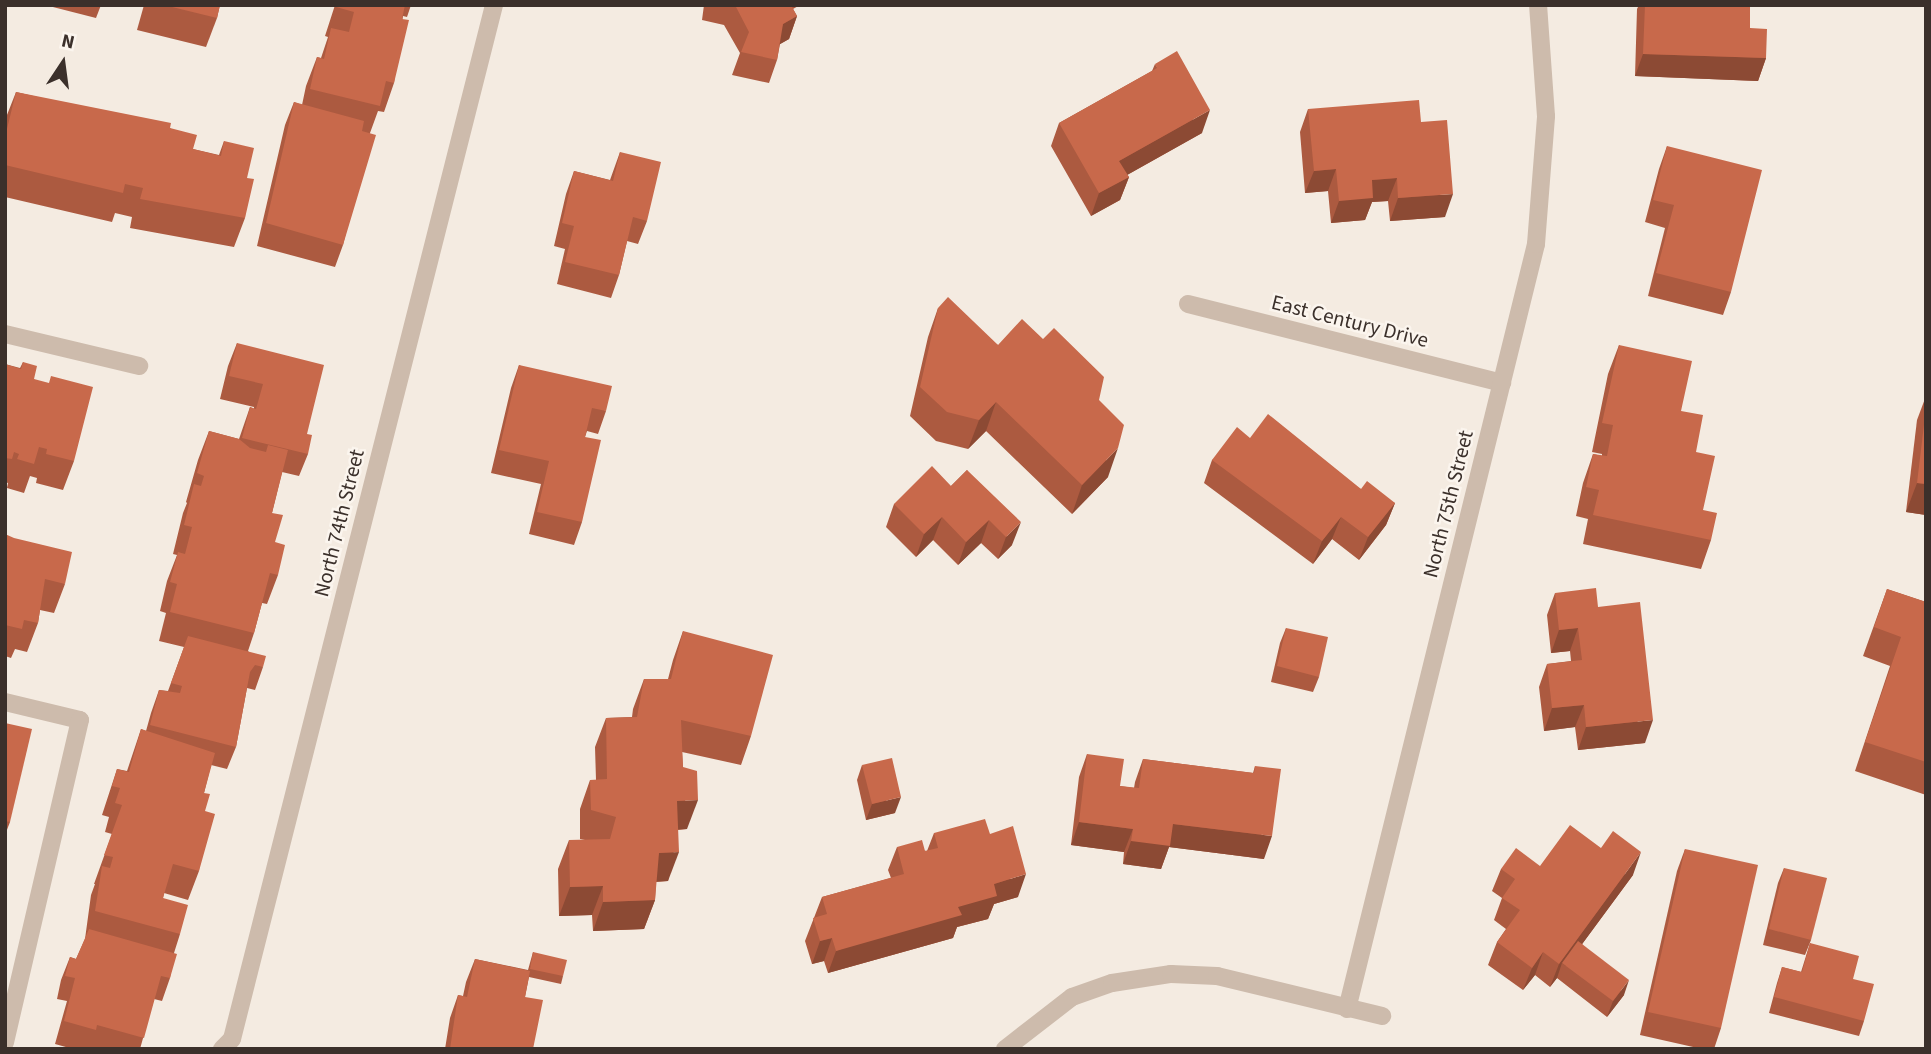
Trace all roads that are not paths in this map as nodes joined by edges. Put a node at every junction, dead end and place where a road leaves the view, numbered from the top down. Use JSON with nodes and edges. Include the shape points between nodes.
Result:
{"nodes":[{"id":1,"x":494,"y":5,"type":"edge"},
{"id":2,"x":1538,"y":5,"type":"edge"},
{"id":3,"x":1188,"y":304,"type":"dead end"},
{"id":4,"x":5,"y":334,"type":"edge"},
{"id":5,"x":139,"y":366,"type":"dead end"},
{"id":6,"x":1502,"y":383,"type":"junction"},
{"id":7,"x":5,"y":702,"type":"edge"},
{"id":8,"x":1348,"y":1009,"type":"junction"},
{"id":9,"x":1382,"y":1016,"type":"dead end"},
{"id":10,"x":5,"y":1042,"type":"edge"},
{"id":11,"x":230,"y":1045,"type":"edge"},
{"id":12,"x":1005,"y":1049,"type":"edge"}],
"edges":[{"from":1,"to":11,"type":"street","name":"North 74th Street"},
{"from":2,"to":6,"type":"street","name":"North 75th Street","via":[[1546,116],[1544,174],[1536,244]]},
{"from":3,"to":6,"type":"street","name":"East Century Drive"},
{"from":4,"to":5,"type":"street"},
{"from":6,"to":8,"type":"street","name":"North 75th Street"},
{"from":7,"to":10,"type":"street","via":[[80,720]]},
{"from":8,"to":9,"type":"street"},
{"from":8,"to":12,"type":"street","via":[[1217,976],[1171,974],[1112,983],[1072,997]]}]}
